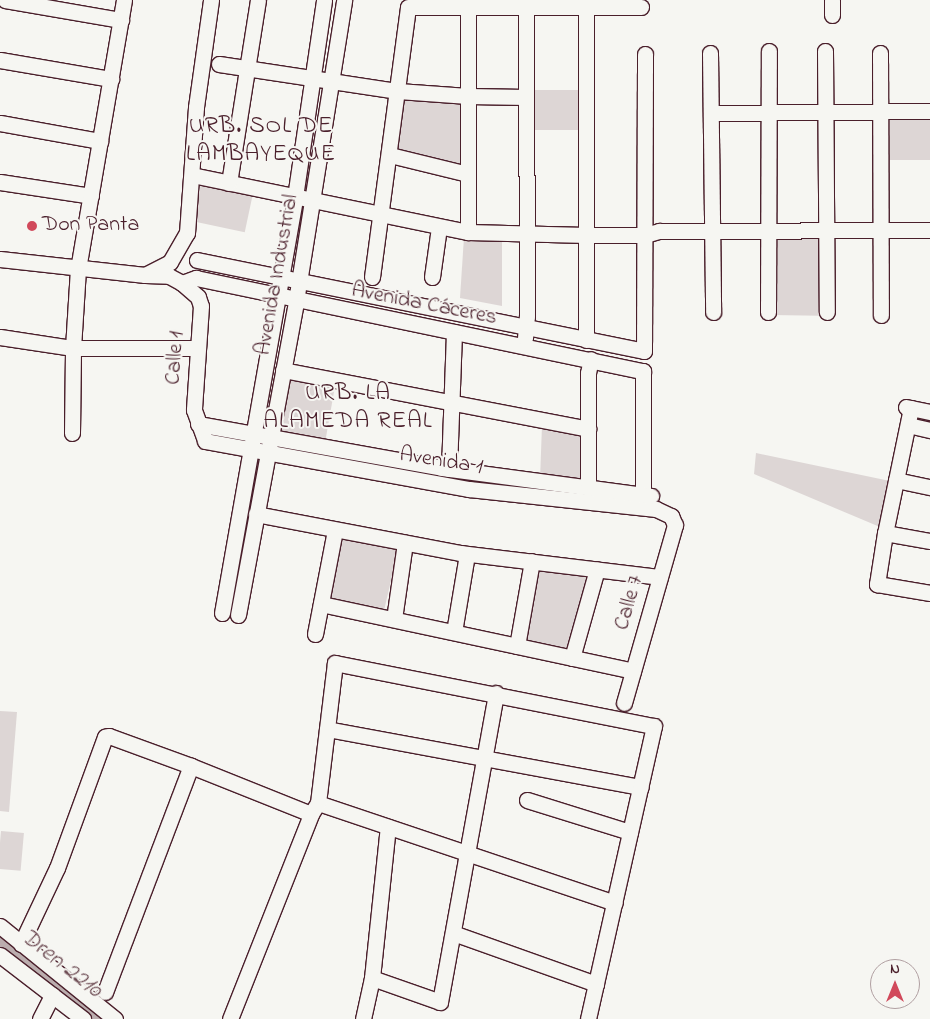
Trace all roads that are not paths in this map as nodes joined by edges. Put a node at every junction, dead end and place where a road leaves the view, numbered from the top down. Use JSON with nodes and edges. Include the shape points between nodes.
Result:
{"nodes":[{"id":1,"x":5,"y":0,"type":"edge"},
{"id":2,"x":124,"y":0,"type":"edge"},
{"id":3,"x":211,"y":0,"type":"edge"},
{"id":4,"x":258,"y":0,"type":"edge"},
{"id":5,"x":324,"y":0,"type":"edge"},
{"id":6,"x":344,"y":0,"type":"edge"},
{"id":7,"x":526,"y":3,"type":"edge"},
{"id":8,"x":415,"y":4,"type":"edge"},
{"id":9,"x":468,"y":6,"type":"junction"},
{"id":10,"x":586,"y":7,"type":"junction"},
{"id":11,"x":641,"y":7,"type":"dead end"},
{"id":12,"x":121,"y":20,"type":"junction"},
{"id":13,"x":769,"y":51,"type":"dead end"},
{"id":14,"x":825,"y":52,"type":"dead end"},
{"id":15,"x":880,"y":53,"type":"dead end"},
{"id":16,"x":645,"y":54,"type":"dead end"},
{"id":17,"x":710,"y":54,"type":"dead end"},
{"id":18,"x":0,"y":60,"type":"edge"},
{"id":19,"x":219,"y":64,"type":"dead end"},
{"id":20,"x":248,"y":68,"type":"junction"},
{"id":21,"x":111,"y":79,"type":"junction"},
{"id":22,"x":312,"y":79,"type":"junction"},
{"id":23,"x":331,"y":82,"type":"junction"},
{"id":24,"x":398,"y":91,"type":"junction"},
{"id":25,"x":468,"y":96,"type":"junction"},
{"id":26,"x":526,"y":97,"type":"junction"},
{"id":27,"x":930,"y":111,"type":"edge"},
{"id":28,"x":825,"y":112,"type":"junction"},
{"id":29,"x":880,"y":112,"type":"junction"},
{"id":30,"x":711,"y":113,"type":"junction"},
{"id":31,"x":769,"y":113,"type":"junction"},
{"id":32,"x":0,"y":123,"type":"edge"},
{"id":33,"x":100,"y":140,"type":"junction"},
{"id":34,"x":390,"y":155,"type":"junction"},
{"id":35,"x":468,"y":174,"type":"junction"},
{"id":36,"x":192,"y":175,"type":"junction"},
{"id":37,"x":0,"y":182,"type":"edge"},
{"id":38,"x":229,"y":183,"type":"junction"},
{"id":39,"x":91,"y":196,"type":"junction"},
{"id":40,"x":295,"y":197,"type":"junction"},
{"id":41,"x":312,"y":200,"type":"junction"},
{"id":42,"x":381,"y":215,"type":"junction"},
{"id":43,"x":439,"y":227,"type":"junction"},
{"id":44,"x":826,"y":230,"type":"junction"},
{"id":45,"x":881,"y":230,"type":"junction"},
{"id":46,"x":930,"y":230,"type":"edge"},
{"id":47,"x":712,"y":231,"type":"junction"},
{"id":48,"x":768,"y":231,"type":"junction"},
{"id":49,"x":468,"y":232,"type":"junction"},
{"id":50,"x":528,"y":235,"type":"junction"},
{"id":51,"x":587,"y":235,"type":"junction"},
{"id":52,"x":645,"y":235,"type":"junction"},
{"id":53,"x":0,"y":259,"type":"edge"},
{"id":54,"x":197,"y":260,"type":"dead end"},
{"id":55,"x":78,"y":269,"type":"junction"},
{"id":56,"x":145,"y":275,"type":"junction"},
{"id":57,"x":282,"y":276,"type":"junction"},
{"id":58,"x":372,"y":276,"type":"dead end"},
{"id":59,"x":432,"y":277,"type":"dead end"},
{"id":60,"x":299,"y":280,"type":"junction"},
{"id":61,"x":189,"y":281,"type":"junction"},
{"id":62,"x":278,"y":297,"type":"junction"},
{"id":63,"x":296,"y":301,"type":"junction"},
{"id":64,"x":713,"y":312,"type":"dead end"},
{"id":65,"x":768,"y":312,"type":"dead end"},
{"id":66,"x":827,"y":312,"type":"dead end"},
{"id":67,"x":881,"y":315,"type":"dead end"},
{"id":68,"x":527,"y":328,"type":"junction"},
{"id":69,"x":454,"y":332,"type":"junction"},
{"id":70,"x":0,"y":337,"type":"edge"},
{"id":71,"x":586,"y":340,"type":"junction"},
{"id":72,"x":523,"y":346,"type":"junction"},
{"id":73,"x":73,"y":348,"type":"junction"},
{"id":74,"x":197,"y":348,"type":"junction"},
{"id":75,"x":591,"y":359,"type":"junction"},
{"id":76,"x":283,"y":370,"type":"junction"},
{"id":77,"x":452,"y":402,"type":"junction"},
{"id":78,"x":930,"y":412,"type":"edge"},
{"id":79,"x":198,"y":424,"type":"junction"},
{"id":80,"x":908,"y":425,"type":"junction"},
{"id":81,"x":588,"y":429,"type":"junction"},
{"id":82,"x":930,"y":430,"type":"edge"},
{"id":83,"x":72,"y":433,"type":"dead end"},
{"id":84,"x":254,"y":434,"type":"junction"},
{"id":85,"x":271,"y":437,"type":"junction"},
{"id":86,"x":205,"y":441,"type":"joint"},
{"id":87,"x":251,"y":451,"type":"junction"},
{"id":88,"x":268,"y":454,"type":"junction"},
{"id":89,"x":449,"y":469,"type":"junction"},
{"id":90,"x":896,"y":480,"type":"junction"},
{"id":91,"x":588,"y":482,"type":"dead end"},
{"id":92,"x":930,"y":487,"type":"edge"},
{"id":93,"x":647,"y":492,"type":"joint"},
{"id":94,"x":256,"y":514,"type":"junction"},
{"id":95,"x":671,"y":516,"type":"joint"},
{"id":96,"x":335,"y":530,"type":"junction"},
{"id":97,"x":885,"y":533,"type":"junction"},
{"id":98,"x":930,"y":541,"type":"edge"},
{"id":99,"x":405,"y":543,"type":"junction"},
{"id":100,"x":467,"y":554,"type":"junction"},
{"id":101,"x":532,"y":561,"type":"junction"},
{"id":102,"x":597,"y":569,"type":"junction"},
{"id":103,"x":660,"y":577,"type":"junction"},
{"id":104,"x":930,"y":592,"type":"edge"},
{"id":105,"x":320,"y":604,"type":"junction"},
{"id":106,"x":222,"y":613,"type":"dead end"},
{"id":107,"x":238,"y":615,"type":"dead end"},
{"id":108,"x":394,"y":619,"type":"junction"},
{"id":109,"x":454,"y":632,"type":"junction"},
{"id":110,"x":315,"y":634,"type":"dead end"},
{"id":111,"x":517,"y":646,"type":"junction"},
{"id":112,"x":572,"y":658,"type":"junction"},
{"id":113,"x":633,"y":671,"type":"junction"},
{"id":114,"x":496,"y":693,"type":"junction"},
{"id":115,"x":624,"y":703,"type":"dead end"},
{"id":116,"x":327,"y":729,"type":"junction"},
{"id":117,"x":484,"y":758,"type":"junction"},
{"id":118,"x":191,"y":766,"type":"junction"},
{"id":119,"x":641,"y":787,"type":"junction"},
{"id":120,"x":527,"y":800,"type":"dead end"},
{"id":121,"x":315,"y":809,"type":"junction"},
{"id":122,"x":388,"y":827,"type":"junction"},
{"id":123,"x":630,"y":832,"type":"junction"},
{"id":124,"x":467,"y":853,"type":"junction"},
{"id":125,"x":615,"y":903,"type":"junction"},
{"id":126,"x":0,"y":926,"type":"edge"},
{"id":127,"x":453,"y":933,"type":"junction"},
{"id":128,"x":21,"y":944,"type":"junction"},
{"id":129,"x":2,"y":963,"type":"edge"},
{"id":130,"x":372,"y":978,"type":"junction"},
{"id":131,"x":596,"y":984,"type":"junction"},
{"id":132,"x":105,"y":992,"type":"dead end"},
{"id":133,"x":52,"y":995,"type":"junction"},
{"id":134,"x":40,"y":1019,"type":"edge"},
{"id":135,"x":83,"y":1019,"type":"edge"},
{"id":136,"x":115,"y":1019,"type":"edge"},
{"id":137,"x":230,"y":1019,"type":"edge"},
{"id":138,"x":363,"y":1019,"type":"edge"},
{"id":139,"x":588,"y":1019,"type":"edge"}],
"edges":[{"from":1,"to":12,"type":"street"},
{"from":2,"to":12,"type":"street"},
{"from":3,"to":36,"type":"street","via":[[196,107]]},
{"from":4,"to":20,"type":"street"},
{"from":5,"to":22,"type":"street","name":"Avenida Industrial"},
{"from":6,"to":23,"type":"street","name":"Avenida Industrial"},
{"from":7,"to":9,"type":"street"},
{"from":7,"to":10,"type":"street"},
{"from":7,"to":26,"type":"street"},
{"from":8,"to":9,"type":"street"},
{"from":8,"to":24,"type":"street","via":[[408,7]]},
{"from":9,"to":25,"type":"street"},
{"from":10,"to":11,"type":"street"},
{"from":10,"to":51,"type":"street"},
{"from":12,"to":21,"type":"street"},
{"from":13,"to":31,"type":"street"},
{"from":14,"to":28,"type":"street"},
{"from":15,"to":29,"type":"street"},
{"from":16,"to":52,"type":"street"},
{"from":17,"to":30,"type":"street"},
{"from":18,"to":21,"type":"street"},
{"from":19,"to":20,"type":"street"},
{"from":20,"to":22,"type":"street"},
{"from":20,"to":38,"type":"street"},
{"from":21,"to":33,"type":"street"},
{"from":22,"to":23,"type":"street"},
{"from":22,"to":40,"type":"street","name":"Avenida Industrial"},
{"from":23,"to":24,"type":"street"},
{"from":23,"to":41,"type":"street","name":"Avenida Industrial"},
{"from":24,"to":25,"type":"street"},
{"from":24,"to":34,"type":"street"},
{"from":25,"to":26,"type":"street"},
{"from":25,"to":35,"type":"street"},
{"from":26,"to":50,"type":"street"},
{"from":27,"to":29,"type":"street"},
{"from":28,"to":29,"type":"street"},
{"from":28,"to":31,"type":"street"},
{"from":28,"to":44,"type":"street"},
{"from":29,"to":45,"type":"street"},
{"from":30,"to":31,"type":"street"},
{"from":30,"to":47,"type":"street"},
{"from":31,"to":48,"type":"street"},
{"from":32,"to":33,"type":"street"},
{"from":33,"to":39,"type":"street"},
{"from":34,"to":35,"type":"street"},
{"from":34,"to":42,"type":"street"},
{"from":35,"to":49,"type":"street"},
{"from":36,"to":38,"type":"street"},
{"from":36,"to":56,"type":"street","via":[[187,233],[170,262]]},
{"from":37,"to":39,"type":"street"},
{"from":38,"to":40,"type":"street"},
{"from":39,"to":55,"type":"street"},
{"from":40,"to":41,"type":"street"},
{"from":40,"to":57,"type":"street","name":"Avenida Industrial"},
{"from":41,"to":42,"type":"street"},
{"from":41,"to":60,"type":"street","name":"Avenida Industrial"},
{"from":42,"to":43,"type":"street"},
{"from":42,"to":58,"type":"street"},
{"from":43,"to":49,"type":"street"},
{"from":43,"to":59,"type":"street"},
{"from":44,"to":45,"type":"street"},
{"from":44,"to":48,"type":"street"},
{"from":44,"to":66,"type":"street"},
{"from":45,"to":46,"type":"street"},
{"from":45,"to":67,"type":"street"},
{"from":47,"to":48,"type":"street"},
{"from":47,"to":52,"type":"street","via":[[659,231]]},
{"from":47,"to":64,"type":"street"},
{"from":48,"to":65,"type":"street"},
{"from":49,"to":50,"type":"street"},
{"from":50,"to":51,"type":"street"},
{"from":50,"to":68,"type":"street"},
{"from":51,"to":52,"type":"street"},
{"from":51,"to":71,"type":"street"},
{"from":52,"to":71,"type":"street","name":"Avenida Cáceres","via":[[644,351]]},
{"from":53,"to":55,"type":"street"},
{"from":54,"to":57,"type":"street","name":"Avenida Cáceres"},
{"from":55,"to":56,"type":"street"},
{"from":55,"to":73,"type":"street"},
{"from":56,"to":61,"type":"street","name":"Avenida Cáceres"},
{"from":57,"to":60,"type":"street","name":"Avenida Cáceres"},
{"from":57,"to":62,"type":"street","name":"Avenida Industrial"},
{"from":60,"to":63,"type":"street","name":"Avenida Industrial"},
{"from":60,"to":68,"type":"street","name":"Avenida Cáceres"},
{"from":61,"to":62,"type":"street","name":"Avenida Cáceres"},
{"from":61,"to":74,"type":"street","name":"Calle 1","via":[[201,306]]},
{"from":62,"to":63,"type":"street","name":"Avenida Cáceres"},
{"from":62,"to":84,"type":"street","name":"Avenida Industrial"},
{"from":63,"to":69,"type":"street","name":"Avenida Cáceres"},
{"from":63,"to":76,"type":"street","name":"Avenida Industrial"},
{"from":68,"to":71,"type":"street","name":"Avenida Cáceres"},
{"from":68,"to":72,"type":"street"},
{"from":69,"to":72,"type":"street","name":"Avenida Cáceres"},
{"from":69,"to":77,"type":"street"},
{"from":70,"to":73,"type":"street"},
{"from":72,"to":75,"type":"street","name":"Avenida Cáceres"},
{"from":73,"to":74,"type":"street"},
{"from":73,"to":83,"type":"street"},
{"from":74,"to":79,"type":"street","name":"Calle 1","via":[[194,410]]},
{"from":75,"to":81,"type":"street"},
{"from":75,"to":93,"type":"street","name":"Avenida Cáceres","via":[[643,371]]},
{"from":76,"to":77,"type":"street"},
{"from":76,"to":85,"type":"street","name":"Avenida Industrial"},
{"from":77,"to":81,"type":"street"},
{"from":77,"to":89,"type":"street"},
{"from":78,"to":80,"type":"street","via":[[909,408]]},
{"from":79,"to":84,"type":"street","name":"Avenida 1"},
{"from":79,"to":86,"type":"street","name":"Calle 1"},
{"from":80,"to":82,"type":"street"},
{"from":80,"to":90,"type":"street"},
{"from":81,"to":91,"type":"street"},
{"from":84,"to":85,"type":"street","name":"Avenida 1"},
{"from":84,"to":87,"type":"street","name":"Avenida Industrial"},
{"from":85,"to":88,"type":"street","name":"Avenida Industrial"},
{"from":85,"to":89,"type":"street","name":"Avenida 1"},
{"from":86,"to":87,"type":"street","name":"Avenida 1"},
{"from":87,"to":88,"type":"street","name":"Avenida 1"},
{"from":87,"to":106,"type":"street","name":"Avenida Industrial"},
{"from":88,"to":94,"type":"street","name":"Avenida Industrial"},
{"from":88,"to":95,"type":"street","name":"Avenida 1","via":[[469,489],[656,509]]},
{"from":89,"to":93,"type":"street","name":"Avenida 1"},
{"from":90,"to":92,"type":"street"},
{"from":90,"to":97,"type":"street"},
{"from":94,"to":96,"type":"street"},
{"from":94,"to":107,"type":"street","name":"Avenida Industrial"},
{"from":95,"to":103,"type":"street","name":"Calle 7","via":[[675,525]]},
{"from":96,"to":99,"type":"street"},
{"from":96,"to":105,"type":"street"},
{"from":97,"to":98,"type":"street"},
{"from":97,"to":104,"type":"street","via":[[877,584]]},
{"from":99,"to":100,"type":"street"},
{"from":99,"to":108,"type":"street"},
{"from":100,"to":101,"type":"street"},
{"from":100,"to":109,"type":"street"},
{"from":101,"to":102,"type":"street"},
{"from":101,"to":111,"type":"street"},
{"from":102,"to":103,"type":"street"},
{"from":102,"to":112,"type":"street"},
{"from":103,"to":113,"type":"street","name":"Calle 7"},
{"from":105,"to":108,"type":"street"},
{"from":105,"to":110,"type":"street"},
{"from":108,"to":109,"type":"street"},
{"from":109,"to":111,"type":"street"},
{"from":111,"to":112,"type":"street"},
{"from":112,"to":113,"type":"street"},
{"from":113,"to":115,"type":"street","name":"Calle 7"},
{"from":114,"to":116,"type":"street","via":[[335,663]]},
{"from":114,"to":117,"type":"street"},
{"from":114,"to":119,"type":"street","via":[[654,726]]},
{"from":116,"to":117,"type":"street"},
{"from":116,"to":121,"type":"street"},
{"from":117,"to":119,"type":"street"},
{"from":117,"to":124,"type":"street"},
{"from":118,"to":121,"type":"street"},
{"from":118,"to":128,"type":"street","via":[[105,737],[56,868]]},
{"from":118,"to":132,"type":"street"},
{"from":119,"to":123,"type":"street"},
{"from":120,"to":123,"type":"street"},
{"from":121,"to":122,"type":"street"},
{"from":121,"to":137,"type":"street"},
{"from":122,"to":124,"type":"street"},
{"from":122,"to":130,"type":"street"},
{"from":123,"to":125,"type":"street"},
{"from":124,"to":125,"type":"street"},
{"from":124,"to":127,"type":"street"},
{"from":125,"to":131,"type":"street"},
{"from":126,"to":128,"type":"street"},
{"from":127,"to":130,"type":"street","via":[[440,1002]]},
{"from":127,"to":131,"type":"street"},
{"from":128,"to":136,"type":"street"},
{"from":129,"to":133,"type":"street"},
{"from":130,"to":138,"type":"street"},
{"from":131,"to":139,"type":"street"},
{"from":133,"to":134,"type":"street"},
{"from":133,"to":135,"type":"street"}]}
